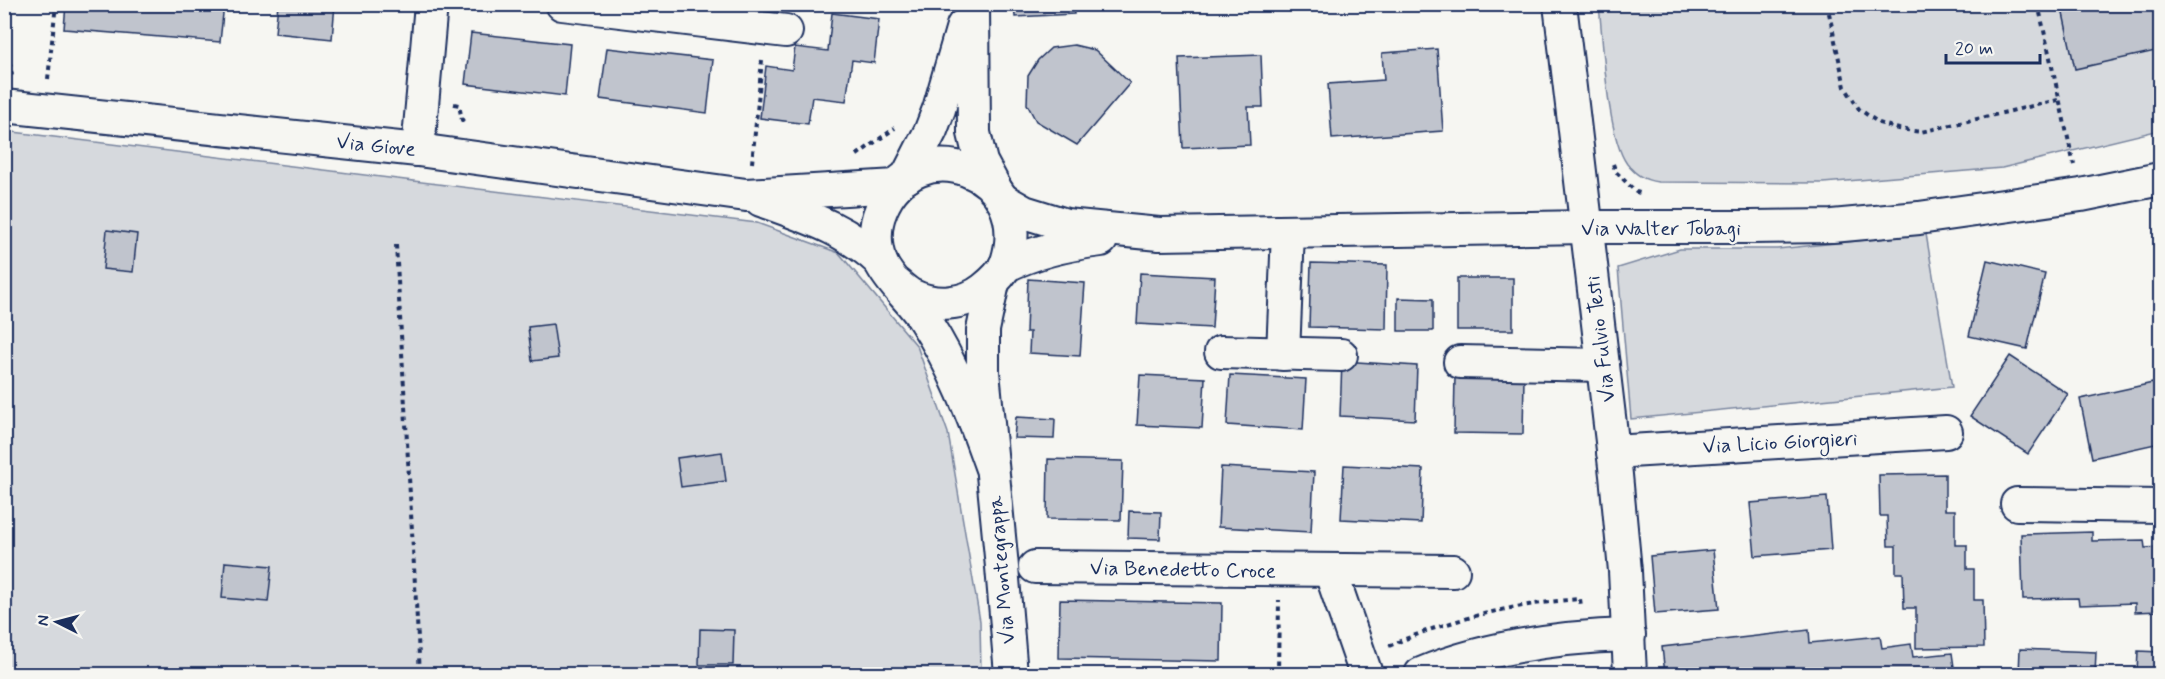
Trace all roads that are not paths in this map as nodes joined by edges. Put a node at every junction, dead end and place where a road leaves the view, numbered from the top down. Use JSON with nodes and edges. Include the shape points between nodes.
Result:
{"nodes":[{"id":1,"x":431,"y":4,"type":"edge"},
{"id":2,"x":562,"y":4,"type":"edge"},
{"id":3,"x":968,"y":4,"type":"edge"},
{"id":4,"x":973,"y":4,"type":"edge"},
{"id":5,"x":1560,"y":4,"type":"edge"},
{"id":6,"x":775,"y":30,"type":"road end"},
{"id":7,"x":9,"y":92,"type":"edge"},
{"id":8,"x":418,"y":150,"type":"junction"},
{"id":9,"x":2160,"y":179,"type":"edge"},
{"id":10,"x":749,"y":182,"type":"junction"},
{"id":11,"x":901,"y":182,"type":"junction"},
{"id":12,"x":999,"y":194,"type":"junction"},
{"id":13,"x":1586,"y":227,"type":"junction"},
{"id":14,"x":1288,"y":232,"type":"junction"},
{"id":15,"x":1159,"y":234,"type":"junction"},
{"id":16,"x":887,"y":272,"type":"junction"},
{"id":17,"x":999,"y":274,"type":"junction"},
{"id":18,"x":1221,"y":352,"type":"dead end"},
{"id":19,"x":1282,"y":354,"type":"junction"},
{"id":20,"x":1341,"y":355,"type":"dead end"},
{"id":21,"x":1460,"y":362,"type":"dead end"},
{"id":22,"x":1603,"y":365,"type":"junction"},
{"id":23,"x":1946,"y":432,"type":"dead end"},
{"id":24,"x":1613,"y":452,"type":"junction"},
{"id":25,"x":991,"y":466,"type":"junction"},
{"id":26,"x":2017,"y":504,"type":"dead end"},
{"id":27,"x":2160,"y":506,"type":"edge"},
{"id":28,"x":1035,"y":567,"type":"dead end"},
{"id":29,"x":1330,"y":570,"type":"junction"},
{"id":30,"x":1453,"y":571,"type":"dead end"},
{"id":31,"x":1629,"y":635,"type":"junction"},
{"id":32,"x":1011,"y":675,"type":"edge"},
{"id":33,"x":1366,"y":675,"type":"edge"},
{"id":34,"x":1421,"y":675,"type":"edge"},
{"id":35,"x":1630,"y":675,"type":"edge"}],
"edges":[{"from":1,"to":8,"type":"street"},
{"from":2,"to":6,"type":"street"},
{"from":3,"to":11,"type":"street","via":[[939,109]]},
{"from":4,"to":12,"type":"street","via":[[974,133],[981,162]]},
{"from":5,"to":13,"type":"street","name":"Via Fulvio Testi"},
{"from":7,"to":8,"type":"street","name":"Via Giove"},
{"from":8,"to":10,"type":"street","name":"Via Giove"},
{"from":9,"to":13,"type":"street","name":"Via Walter Tobagi","via":[[2081,195],[1832,226]]},
{"from":10,"to":11,"type":"street","name":"Via Giove"},
{"from":10,"to":16,"type":"street","name":"Via Giove","via":[[859,242]]},
{"from":11,"to":12,"type":"street","via":[[919,170],[939,165],[960,167],[979,175]]},
{"from":11,"to":16,"type":"street","via":[[886,197],[877,218],[875,241]]},
{"from":12,"to":15,"type":"street","name":"Via Walter Tobagi","via":[[1024,212],[1066,225]]},
{"from":12,"to":17,"type":"street","via":[[1012,226],[1012,246]]},
{"from":13,"to":14,"type":"street","name":"Via Walter Tobagi"},
{"from":13,"to":22,"type":"street","name":"Via Fulvio Testi"},
{"from":14,"to":15,"type":"street","name":"Via Walter Tobagi"},
{"from":14,"to":19,"type":"street"},
{"from":15,"to":17,"type":"street","name":"Via Walter Tobagi","via":[[1065,245],[1030,255]]},
{"from":16,"to":17,"type":"street","via":[[911,295],[943,303],[975,296]]},
{"from":16,"to":25,"type":"street","name":"Via Montegrappa","via":[[924,318],[949,361]]},
{"from":17,"to":25,"type":"street","name":"Via Montegrappa","via":[[985,317],[982,352]]},
{"from":18,"to":19,"type":"street"},
{"from":19,"to":20,"type":"street"},
{"from":21,"to":22,"type":"street"},
{"from":22,"to":24,"type":"street","name":"Via Fulvio Testi"},
{"from":23,"to":24,"type":"street","name":"Via Licio Giorgieri"},
{"from":24,"to":31,"type":"street","name":"Via Fulvio Testi"},
{"from":25,"to":32,"type":"street","name":"Via Montegrappa"},
{"from":26,"to":27,"type":"street"},
{"from":28,"to":29,"type":"street","name":"Via Benedetto Croce"},
{"from":29,"to":30,"type":"street","name":"Via Benedetto Croce"},
{"from":29,"to":33,"type":"street"},
{"from":31,"to":34,"type":"street","via":[[1529,644]]},
{"from":31,"to":35,"type":"street","name":"Via Fulvio Testi"}]}
